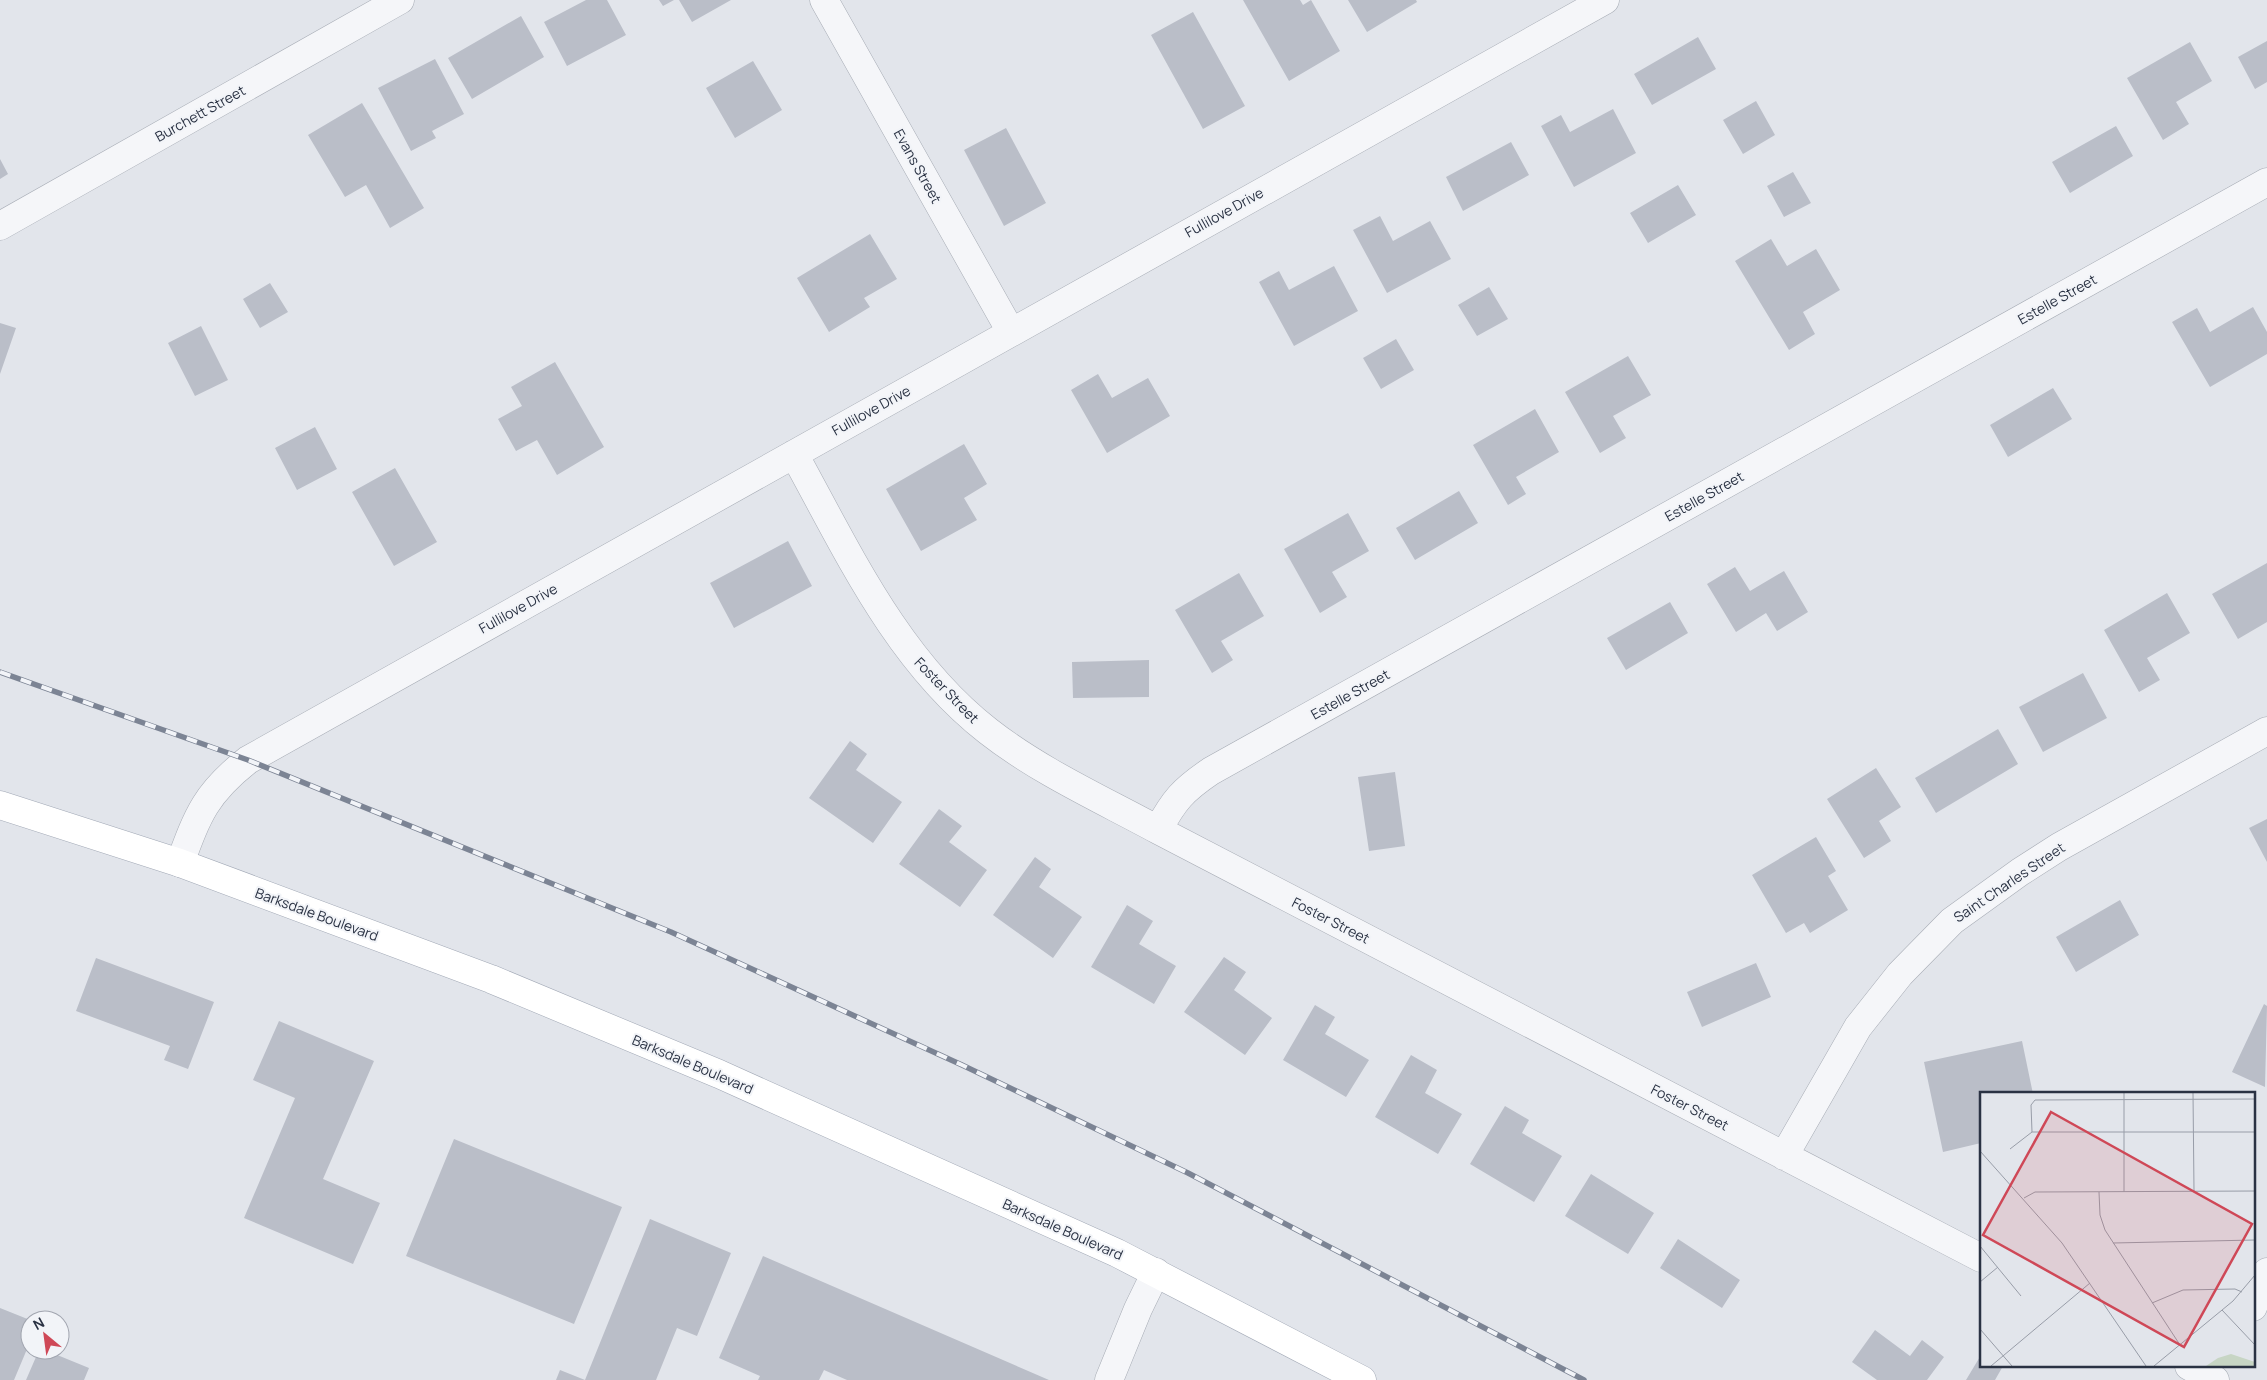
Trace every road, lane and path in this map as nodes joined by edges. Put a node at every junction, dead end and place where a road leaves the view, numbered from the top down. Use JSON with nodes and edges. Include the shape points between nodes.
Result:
{"nodes":[{"id":1,"x":400,"y":0,"type":"edge"},
{"id":2,"x":824,"y":0,"type":"edge"},
{"id":3,"x":1605,"y":0,"type":"edge"},
{"id":4,"x":2267,"y":182,"type":"edge"},
{"id":5,"x":0,"y":226,"type":"edge"},
{"id":6,"x":1011,"y":332,"type":"junction"},
{"id":7,"x":794,"y":454,"type":"junction"},
{"id":8,"x":2267,"y":731,"type":"edge"},
{"id":9,"x":0,"y":805,"type":"edge"},
{"id":10,"x":1158,"y":830,"type":"junction"},
{"id":11,"x":180,"y":864,"type":"junction"},
{"id":12,"x":1784,"y":1156,"type":"junction"},
{"id":13,"x":1980,"y":1257,"type":"edge"},
{"id":14,"x":1156,"y":1272,"type":"junction"},
{"id":15,"x":2267,"y":1272,"type":"edge"},
{"id":16,"x":2254,"y":1304,"type":"edge"},
{"id":17,"x":2193,"y":1368,"type":"edge"},
{"id":18,"x":2229,"y":1368,"type":"edge"},
{"id":19,"x":1109,"y":1380,"type":"edge"},
{"id":20,"x":1362,"y":1380,"type":"edge"},
{"id":21,"x":2216,"y":1380,"type":"edge"},
{"id":22,"x":2224,"y":1380,"type":"edge"}],
"edges":[{"from":1,"to":5,"type":"street","name":"Burchett Street"},
{"from":2,"to":6,"type":"street","name":"Evans Street"},
{"from":3,"to":6,"type":"street","name":"Fullilove Drive"},
{"from":4,"to":10,"type":"street","name":"Estelle Street","via":[[1211,771],[1172,803]]},
{"from":6,"to":7,"type":"street","name":"Fullilove Drive"},
{"from":7,"to":10,"type":"street","name":"Foster Street","via":[[882,612],[958,706],[988,732],[1027,758]]},
{"from":7,"to":11,"type":"street","name":"Fullilove Drive","via":[[248,760],[232,772],[205,802]]},
{"from":8,"to":12,"type":"street","name":"Saint Charles Street","via":[[2059,847],[1952,921],[1900,974],[1858,1027]]},
{"from":9,"to":11,"type":"main road","name":"Barksdale Boulevard"},
{"from":10,"to":12,"type":"street","name":"Foster Street"},
{"from":11,"to":14,"type":"main road","name":"Barksdale Boulevard","via":[[491,979],[710,1070]]},
{"from":12,"to":13,"type":"street","name":"Foster Street"},
{"from":14,"to":19,"type":"street"},
{"from":14,"to":20,"type":"main road","name":"Barksdale Boulevard"},
{"from":15,"to":16,"type":"street"},
{"from":17,"to":21,"type":"street"},
{"from":18,"to":22,"type":"street"}]}
